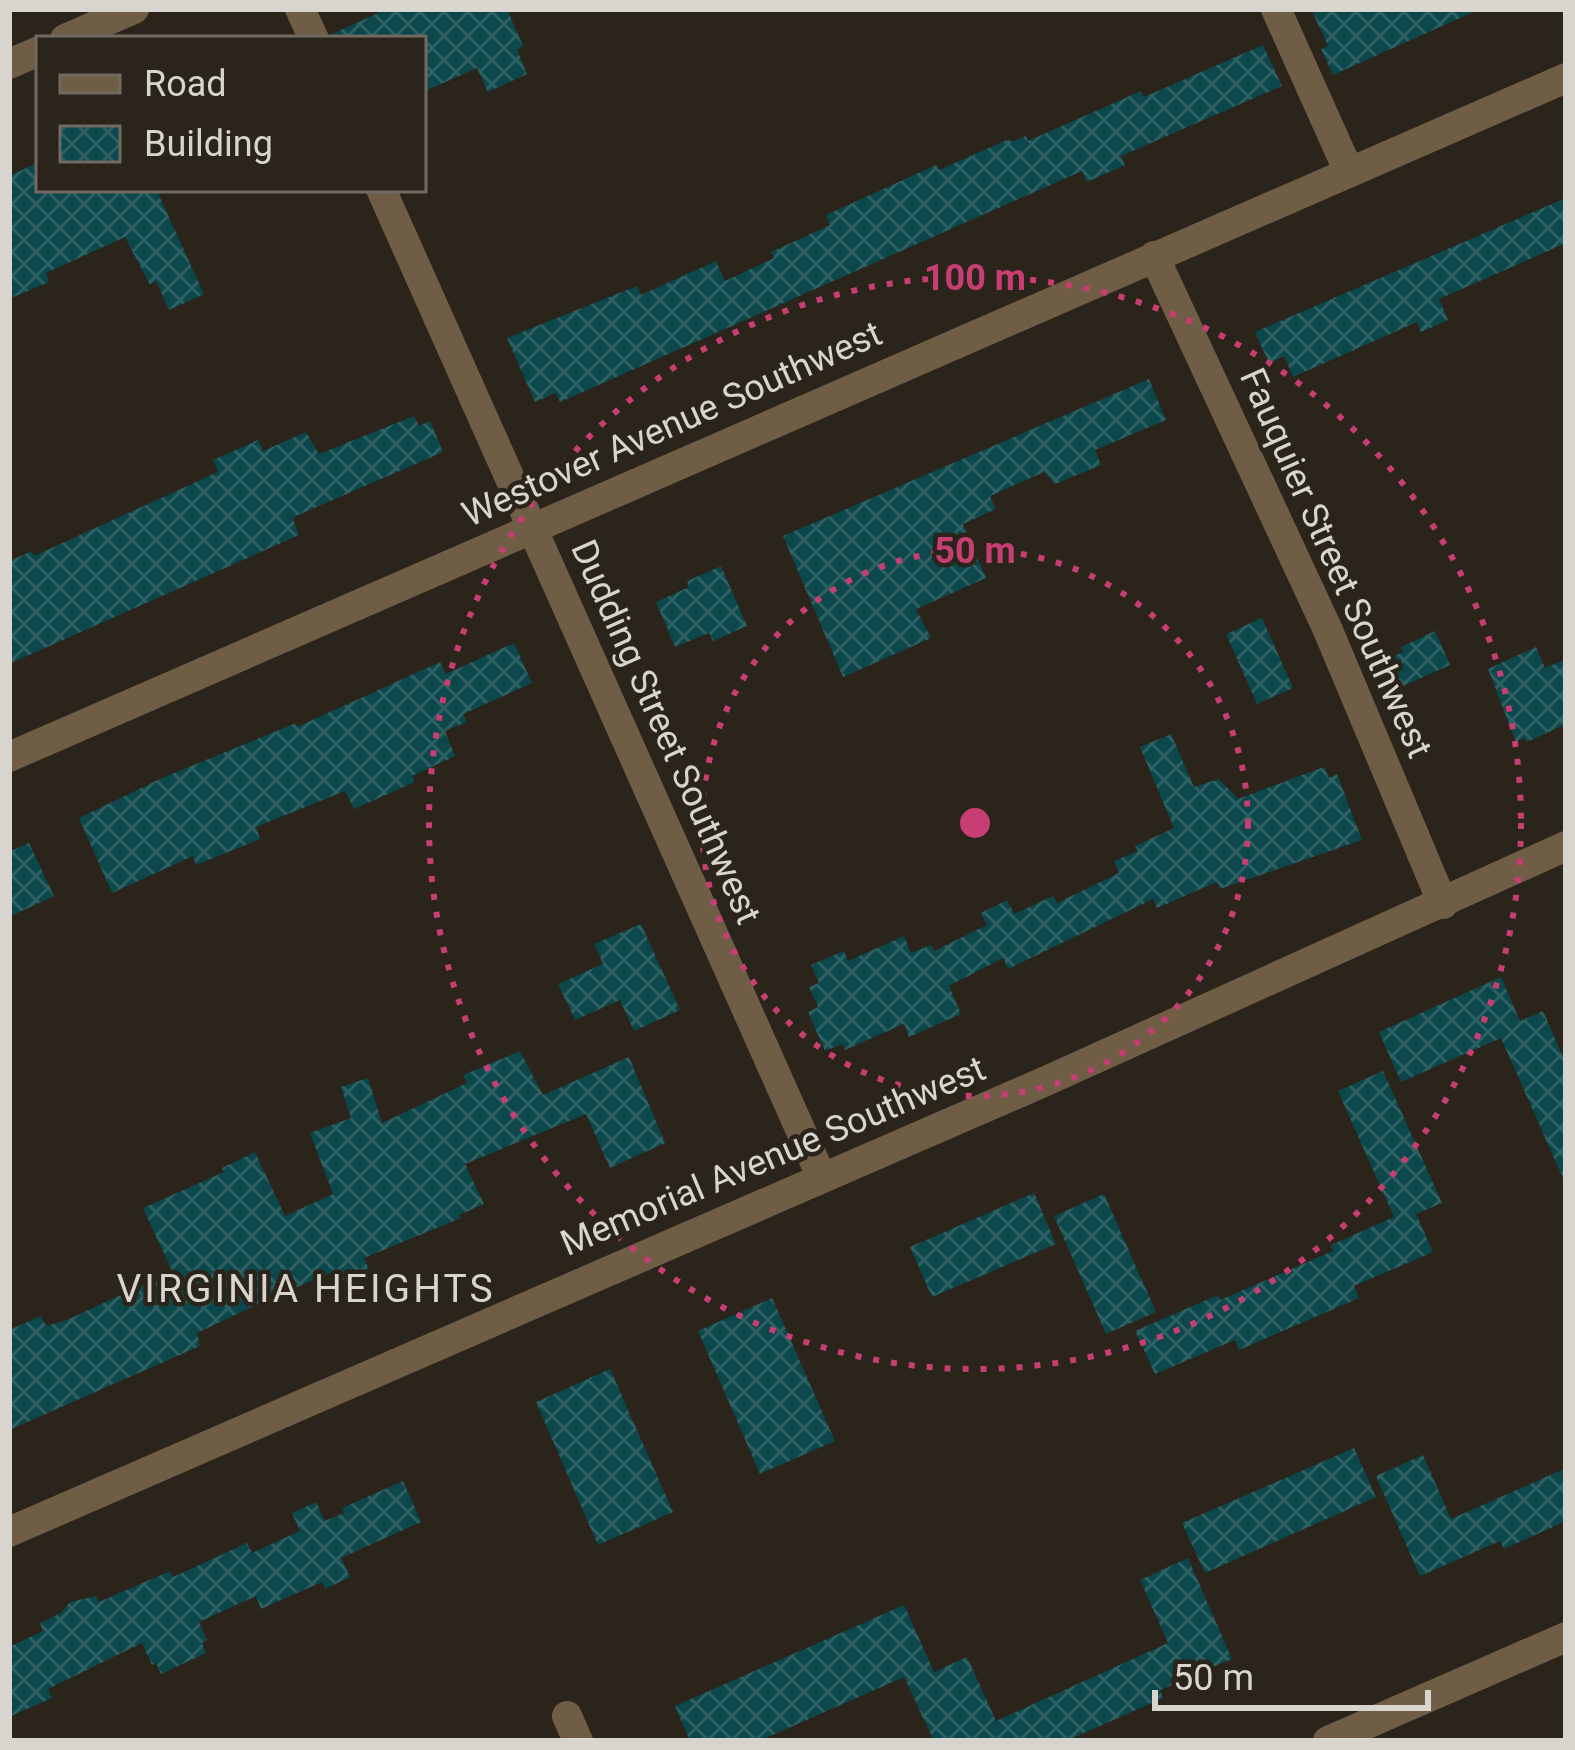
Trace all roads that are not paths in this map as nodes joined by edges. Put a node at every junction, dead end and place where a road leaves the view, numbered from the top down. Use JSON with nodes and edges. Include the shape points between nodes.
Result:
{"nodes":[{"id":1,"x":134,"y":9,"type":"edge"},
{"id":2,"x":1276,"y":9,"type":"edge"},
{"id":3,"x":72,"y":36,"type":"edge"},
{"id":4,"x":1566,"y":77,"type":"edge"},
{"id":5,"x":1349,"y":172,"type":"junction"},
{"id":6,"x":382,"y":192,"type":"edge"},
{"id":7,"x":1154,"y":256,"type":"junction"},
{"id":8,"x":533,"y":527,"type":"junction"},
{"id":9,"x":9,"y":757,"type":"edge"},
{"id":10,"x":1566,"y":846,"type":"edge"},
{"id":11,"x":1442,"y":904,"type":"junction"},
{"id":12,"x":821,"y":1176,"type":"junction"},
{"id":13,"x":9,"y":1532,"type":"edge"},
{"id":14,"x":1566,"y":1636,"type":"edge"},
{"id":15,"x":1328,"y":1741,"type":"edge"}],
"edges":[{"from":1,"to":3,"type":"street"},
{"from":2,"to":5,"type":"street"},
{"from":4,"to":5,"type":"street","name":"Westover Avenue Southwest"},
{"from":5,"to":7,"type":"street","name":"Westover Avenue Southwest"},
{"from":6,"to":8,"type":"street","name":"Dudding Street Southwest"},
{"from":7,"to":8,"type":"street","name":"Westover Avenue Southwest"},
{"from":7,"to":11,"type":"street","name":"Fauquier Street Southwest","via":[[1327,628]]},
{"from":8,"to":9,"type":"street","name":"Westover Avenue Southwest"},
{"from":8,"to":12,"type":"street","name":"Dudding Street Southwest"},
{"from":10,"to":11,"type":"street","name":"Memorial Avenue Southwest"},
{"from":11,"to":12,"type":"street","name":"Memorial Avenue Southwest"},
{"from":12,"to":13,"type":"street","name":"Memorial Avenue Southwest"},
{"from":14,"to":15,"type":"street"}]}
